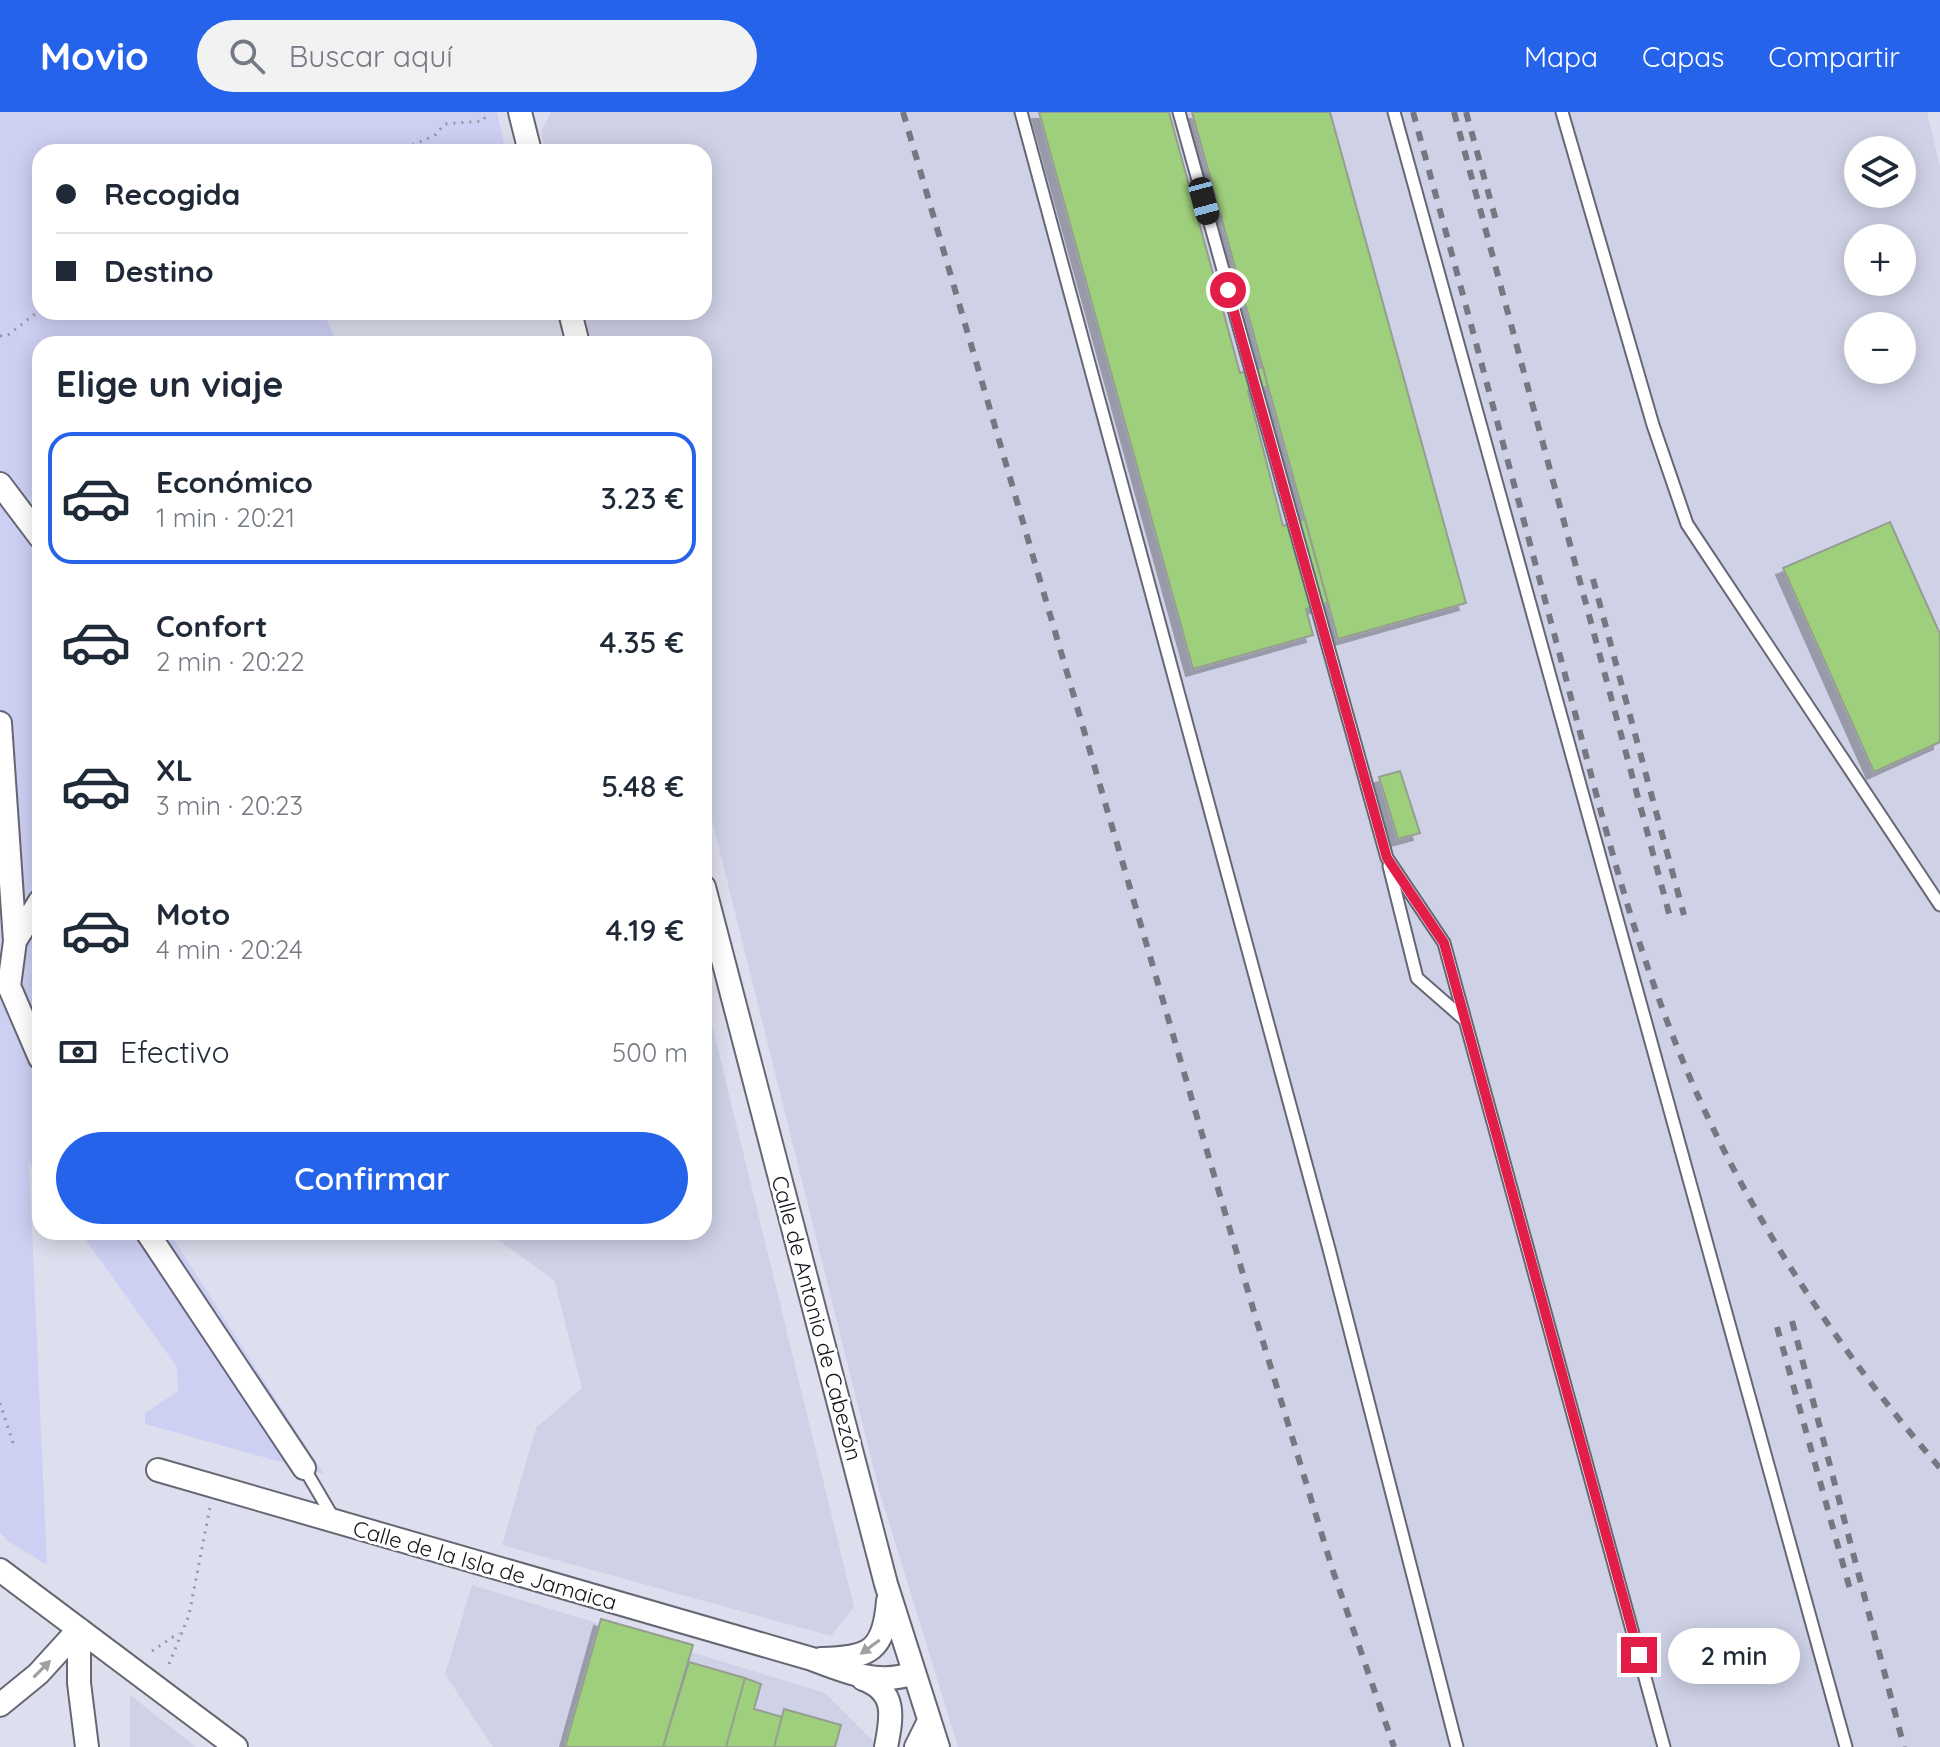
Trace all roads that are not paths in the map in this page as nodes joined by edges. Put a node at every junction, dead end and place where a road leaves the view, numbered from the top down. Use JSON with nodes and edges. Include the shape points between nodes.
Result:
{"nodes":[{"id":1,"x":520,"y":112,"type":"edge"},
{"id":2,"x":1021,"y":112,"type":"edge"},
{"id":3,"x":1179,"y":112,"type":"edge"},
{"id":4,"x":1394,"y":112,"type":"edge"},
{"id":5,"x":1562,"y":112,"type":"edge"},
{"id":6,"x":528,"y":144,"type":"edge"},
{"id":7,"x":0,"y":484,"type":"edge"},
{"id":8,"x":32,"y":526,"type":"edge"},
{"id":9,"x":0,"y":723,"type":"edge"},
{"id":10,"x":1387,"y":858,"type":"junction"},
{"id":11,"x":1940,"y":905,"type":"edge"},
{"id":12,"x":32,"y":914,"type":"edge"},
{"id":13,"x":712,"y":918,"type":"edge"},
{"id":14,"x":15,"y":941,"type":"junction"},
{"id":15,"x":4,"y":979,"type":"edge"},
{"id":16,"x":1465,"y":1020,"type":"junction"},
{"id":17,"x":32,"y":1040,"type":"edge"},
{"id":18,"x":152,"y":1240,"type":"edge"},
{"id":19,"x":304,"y":1468,"type":"joint"},
{"id":20,"x":158,"y":1470,"type":"dead end"},
{"id":21,"x":336,"y":1523,"type":"junction"},
{"id":22,"x":0,"y":1570,"type":"edge"},
{"id":23,"x":889,"y":1593,"type":"junction"},
{"id":24,"x":79,"y":1629,"type":"junction"},
{"id":25,"x":812,"y":1659,"type":"junction"},
{"id":26,"x":914,"y":1673,"type":"junction"},
{"id":27,"x":858,"y":1677,"type":"junction"},
{"id":28,"x":0,"y":1705,"type":"edge"},
{"id":29,"x":929,"y":1721,"type":"junction"},
{"id":30,"x":87,"y":1747,"type":"edge"},
{"id":31,"x":236,"y":1747,"type":"edge"},
{"id":32,"x":886,"y":1747,"type":"edge"},
{"id":33,"x":916,"y":1747,"type":"edge"},
{"id":34,"x":938,"y":1747,"type":"edge"},
{"id":35,"x":1457,"y":1747,"type":"edge"},
{"id":36,"x":1664,"y":1747,"type":"edge"},
{"id":37,"x":1846,"y":1747,"type":"edge"}],
"edges":[{"from":1,"to":6,"type":"street"},
{"from":2,"to":35,"type":"lane","via":[[1329,1249]]},
{"from":3,"to":10,"type":"lane"},
{"from":4,"to":37,"type":"lane"},
{"from":5,"to":11,"type":"lane","via":[[1687,524]]},
{"from":7,"to":8,"type":"street"},
{"from":9,"to":14,"type":"street"},
{"from":10,"to":16,"type":"lane","via":[[1444,943]]},
{"from":10,"to":16,"type":"lane","via":[[1417,978]]},
{"from":12,"to":14,"type":"street"},
{"from":13,"to":23,"type":"street","name":"Calle de Antonio de Cabezón"},
{"from":14,"to":15,"type":"street"},
{"from":15,"to":17,"type":"street"},
{"from":16,"to":36,"type":"lane"},
{"from":18,"to":19,"type":"street"},
{"from":19,"to":21,"type":"lane"},
{"from":20,"to":21,"type":"street","name":"Calle de la Isla de Jamaica"},
{"from":21,"to":25,"type":"street","name":"Calle de la Isla de Jamaica"},
{"from":22,"to":24,"type":"street"},
{"from":23,"to":25,"type":"street","name":"Calle de la Isla de Jamaica","one_way":true,"via":[[886,1625],[874,1648],[845,1659]]},
{"from":23,"to":26,"type":"street","name":"Calle de Antonio de Cabezón"},
{"from":28,"to":24,"type":"street","one_way":true,"via":[[38,1674]]},
{"from":24,"to":30,"type":"street"},
{"from":24,"to":31,"type":"street"},
{"from":25,"to":27,"type":"street","name":"Calle de la Isla de Jamaica"},
{"from":26,"to":27,"type":"street","name":"Calle de la Isla de Jamaica","via":[[898,1679]]},
{"from":26,"to":29,"type":"street","name":"Calle de Antonio de Cabezón"},
{"from":27,"to":32,"type":"street","via":[[888,1695],[892,1719]]},
{"from":29,"to":33,"type":"street"},
{"from":29,"to":34,"type":"street","name":"Calle de Antonio de Cabezón"}]}
